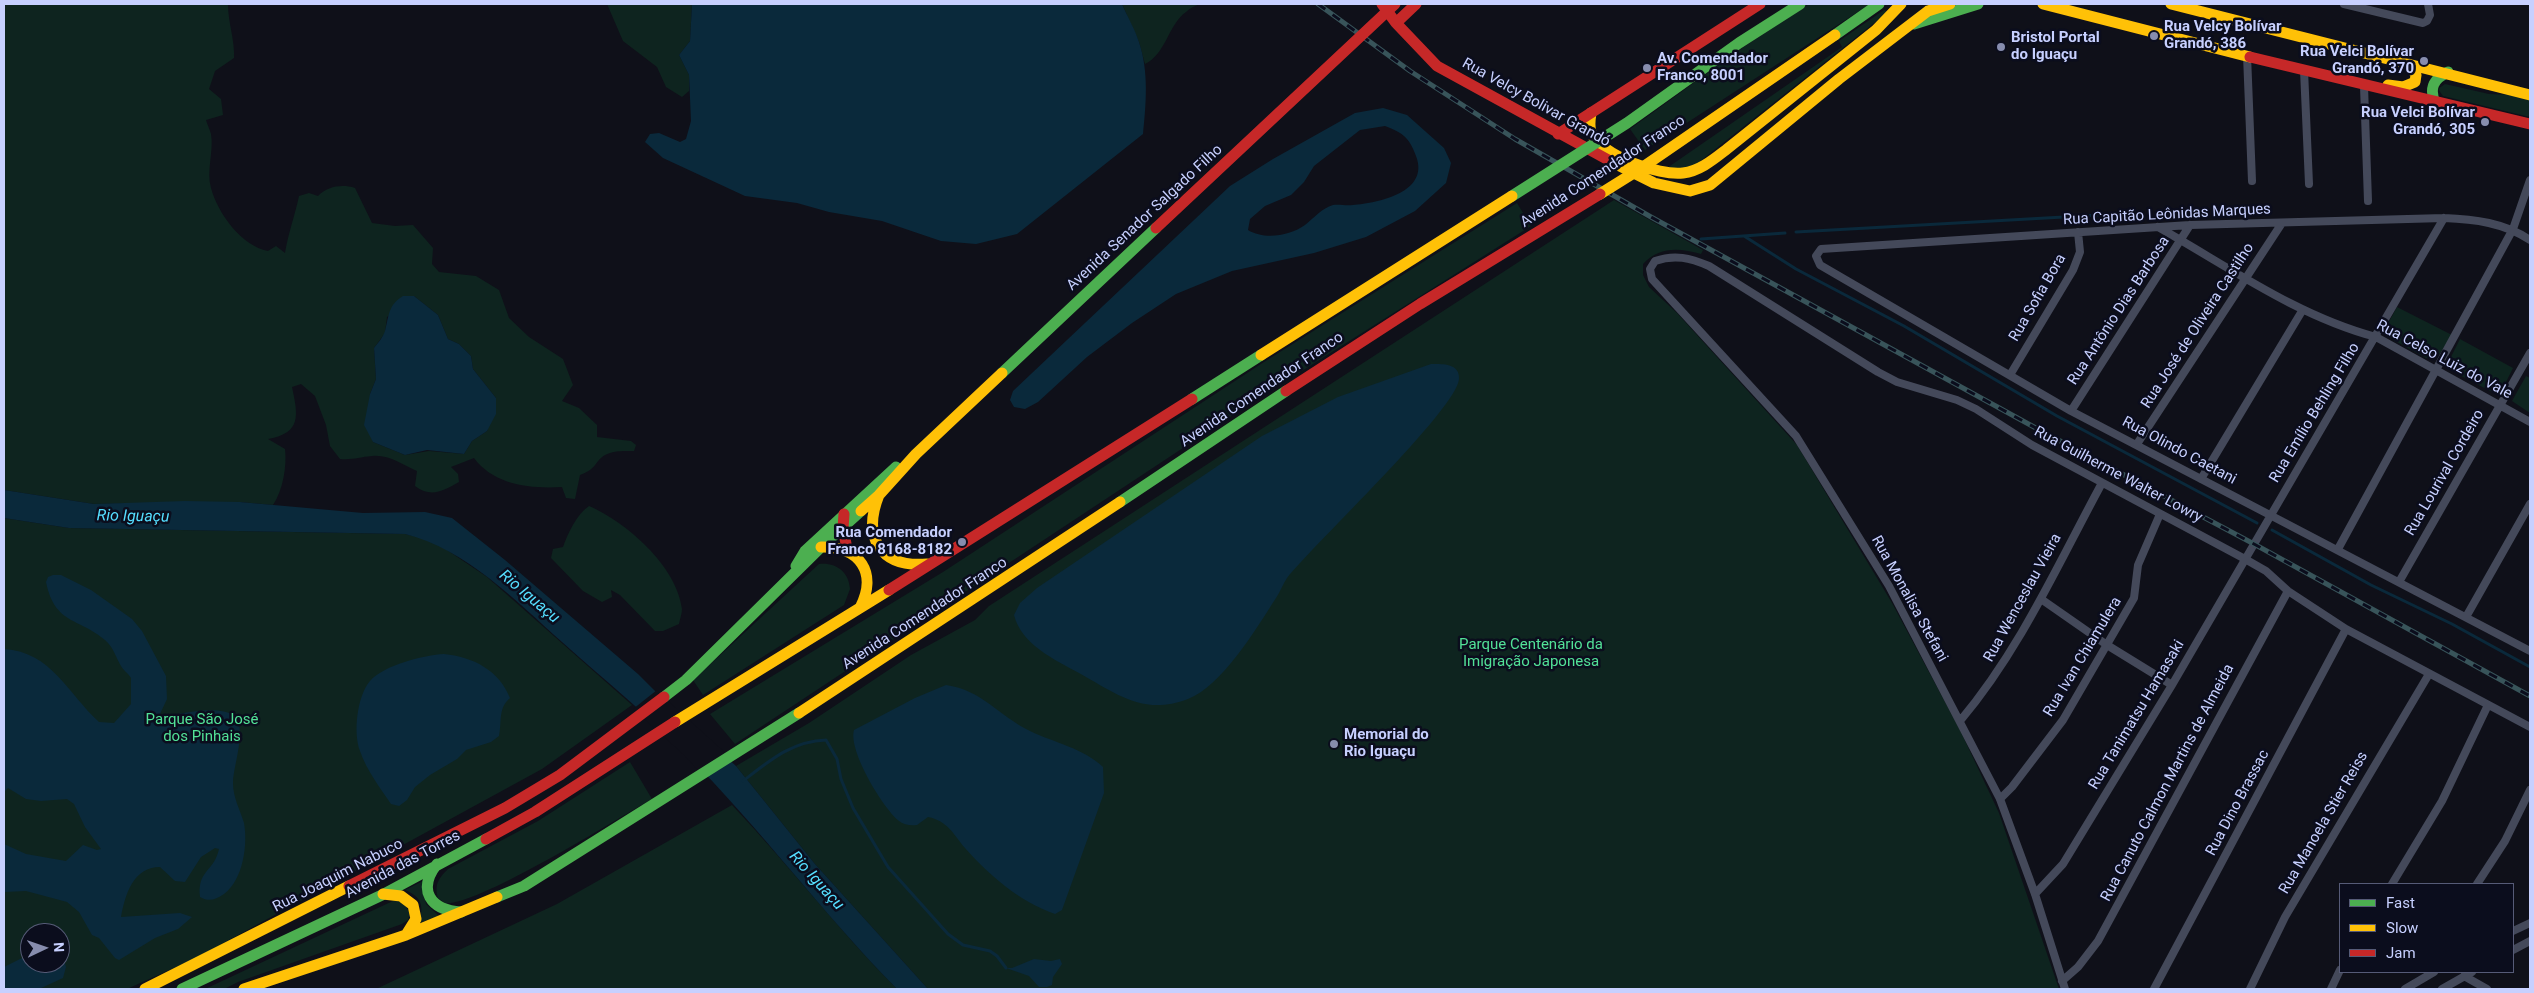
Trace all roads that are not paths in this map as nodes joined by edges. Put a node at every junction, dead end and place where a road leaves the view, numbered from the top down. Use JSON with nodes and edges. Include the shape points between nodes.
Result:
{"nodes":[{"id":1,"x":1382,"y":4,"type":"edge"},
{"id":2,"x":1395,"y":4,"type":"edge"},
{"id":3,"x":1416,"y":4,"type":"edge"},
{"id":4,"x":1760,"y":4,"type":"edge"},
{"id":5,"x":1800,"y":4,"type":"edge"},
{"id":6,"x":1879,"y":4,"type":"edge"},
{"id":7,"x":1901,"y":4,"type":"edge"},
{"id":8,"x":1950,"y":4,"type":"edge"},
{"id":9,"x":1978,"y":4,"type":"edge"},
{"id":10,"x":2043,"y":4,"type":"edge"},
{"id":11,"x":2171,"y":4,"type":"edge"},
{"id":12,"x":2344,"y":4,"type":"edge"},
{"id":13,"x":2428,"y":4,"type":"edge"},
{"id":14,"x":2074,"y":7,"type":"edge"},
{"id":15,"x":1396,"y":23,"type":"junction"},
{"id":16,"x":1912,"y":25,"type":"junction"},
{"id":17,"x":2247,"y":56,"type":"junction"},
{"id":18,"x":2410,"y":64,"type":"junction"},
{"id":19,"x":2304,"y":70,"type":"junction"},
{"id":20,"x":2448,"y":72,"type":"junction"},
{"id":21,"x":2364,"y":86,"type":"junction"},
{"id":22,"x":2530,"y":95,"type":"edge"},
{"id":23,"x":2435,"y":103,"type":"junction"},
{"id":24,"x":1591,"y":113,"type":"junction"},
{"id":25,"x":1577,"y":122,"type":"junction"},
{"id":26,"x":2530,"y":124,"type":"edge"},
{"id":27,"x":1558,"y":134,"type":"junction"},
{"id":28,"x":1574,"y":142,"type":"junction"},
{"id":29,"x":2530,"y":180,"type":"edge"},
{"id":30,"x":2252,"y":182,"type":"dead end"},
{"id":31,"x":2309,"y":184,"type":"dead end"},
{"id":32,"x":2368,"y":201,"type":"dead end"},
{"id":33,"x":2444,"y":218,"type":"junction"},
{"id":34,"x":2282,"y":223,"type":"junction"},
{"id":35,"x":2190,"y":225,"type":"junction"},
{"id":36,"x":2158,"y":227,"type":"junction"},
{"id":37,"x":2513,"y":229,"type":"junction"},
{"id":38,"x":2078,"y":232,"type":"junction"},
{"id":39,"x":2180,"y":240,"type":"junction"},
{"id":40,"x":2530,"y":240,"type":"edge"},
{"id":41,"x":1820,"y":265,"type":"joint"},
{"id":42,"x":1650,"y":269,"type":"joint"},
{"id":43,"x":2246,"y":278,"type":"junction"},
{"id":44,"x":2302,"y":311,"type":"junction"},
{"id":45,"x":2376,"y":337,"type":"junction"},
{"id":46,"x":2530,"y":353,"type":"edge"},
{"id":47,"x":2437,"y":369,"type":"junction"},
{"id":48,"x":2010,"y":375,"type":"junction"},
{"id":49,"x":2500,"y":405,"type":"junction"},
{"id":50,"x":2071,"y":411,"type":"junction"},
{"id":51,"x":2530,"y":422,"type":"edge"},
{"id":52,"x":2137,"y":444,"type":"junction"},
{"id":53,"x":916,"y":454,"type":"junction"},
{"id":54,"x":2201,"y":479,"type":"junction"},
{"id":55,"x":2102,"y":483,"type":"junction"},
{"id":56,"x":879,"y":495,"type":"junction"},
{"id":57,"x":2530,"y":504,"type":"edge"},
{"id":58,"x":844,"y":514,"type":"junction"},
{"id":59,"x":2160,"y":514,"type":"junction"},
{"id":60,"x":2271,"y":514,"type":"junction"},
{"id":61,"x":843,"y":528,"type":"junction"},
{"id":62,"x":2254,"y":544,"type":"joint"},
{"id":63,"x":821,"y":547,"type":"junction"},
{"id":64,"x":847,"y":549,"type":"junction"},
{"id":65,"x":2338,"y":549,"type":"junction"},
{"id":66,"x":2245,"y":559,"type":"junction"},
{"id":67,"x":938,"y":560,"type":"junction"},
{"id":68,"x":788,"y":580,"type":"junction"},
{"id":69,"x":2399,"y":582,"type":"junction"},
{"id":70,"x":2288,"y":591,"type":"junction"},
{"id":71,"x":2041,"y":599,"type":"junction"},
{"id":72,"x":859,"y":609,"type":"junction"},
{"id":73,"x":2466,"y":617,"type":"junction"},
{"id":74,"x":2346,"y":629,"type":"junction"},
{"id":75,"x":2107,"y":645,"type":"junction"},
{"id":76,"x":2530,"y":652,"type":"edge"},
{"id":77,"x":2429,"y":674,"type":"junction"},
{"id":78,"x":2172,"y":685,"type":"junction"},
{"id":79,"x":2488,"y":705,"type":"junction"},
{"id":80,"x":1960,"y":721,"type":"junction"},
{"id":81,"x":2530,"y":727,"type":"edge"},
{"id":82,"x":616,"y":733,"type":"joint"},
{"id":83,"x":628,"y":751,"type":"joint"},
{"id":84,"x":2530,"y":790,"type":"edge"},
{"id":85,"x":2000,"y":799,"type":"junction"},
{"id":86,"x":438,"y":863,"type":"junction"},
{"id":87,"x":2393,"y":883,"type":"edge"},
{"id":88,"x":2478,"y":883,"type":"edge"},
{"id":89,"x":2035,"y":894,"type":"junction"},
{"id":90,"x":382,"y":895,"type":"junction"},
{"id":91,"x":461,"y":912,"type":"junction"},
{"id":92,"x":2529,"y":926,"type":"edge"},
{"id":93,"x":2514,"y":931,"type":"edge"},
{"id":94,"x":406,"y":935,"type":"junction"},
{"id":95,"x":2530,"y":941,"type":"edge"},
{"id":96,"x":2514,"y":949,"type":"edge"},
{"id":97,"x":2339,"y":972,"type":"edge"},
{"id":98,"x":2420,"y":973,"type":"edge"},
{"id":99,"x":2432,"y":973,"type":"edge"},
{"id":100,"x":2470,"y":973,"type":"edge"},
{"id":101,"x":2464,"y":976,"type":"junction"},
{"id":102,"x":2062,"y":981,"type":"junction"},
{"id":103,"x":2414,"y":982,"type":"junction"},
{"id":104,"x":145,"y":989,"type":"edge"},
{"id":105,"x":182,"y":989,"type":"edge"},
{"id":106,"x":244,"y":989,"type":"edge"},
{"id":107,"x":2065,"y":989,"type":"edge"},
{"id":108,"x":2154,"y":989,"type":"edge"},
{"id":109,"x":2250,"y":989,"type":"edge"},
{"id":110,"x":2331,"y":989,"type":"edge"},
{"id":111,"x":2405,"y":989,"type":"edge"},
{"id":112,"x":2442,"y":989,"type":"edge"},
{"id":113,"x":2487,"y":989,"type":"edge"}],
"edges":[{"from":1,"to":15,"type":"main road","name":"Rua Velcy Bolivar Grandó"},
{"from":2,"to":53,"type":"main road","name":"Avenida Senador Salgado Filho","bridge":true},
{"from":3,"to":15,"type":"main road"},
{"from":4,"to":24,"type":"main road"},
{"from":5,"to":67,"type":"main road","name":"Avenida Comendador Franco","bridge":true,"via":[[1627,123]]},
{"from":6,"to":91,"type":"main road","name":"Avenida Comendador Franco","bridge":true,"via":[[1640,169],[1420,304],[944,620],[661,802],[524,886]]},
{"from":7,"to":24,"type":"main road","via":[[1876,30],[1727,149],[1706,164],[1683,173],[1658,172],[1601,146],[1591,133]]},
{"from":8,"to":16,"type":"main road","name":"Rua Velcy Bolivar Grandó","via":[[1928,11]]},
{"from":9,"to":16,"type":"main road","name":"Rua Velcy Bolivar Grandó"},
{"from":10,"to":14,"type":"main road"},
{"from":11,"to":18,"type":"main road"},
{"from":12,"to":13,"type":"street","via":[[2423,23],[2430,15]]},
{"from":14,"to":17,"type":"main road"},
{"from":15,"to":27,"type":"main road","name":"Rua Velcy Bolivar Grandó","via":[[1438,66]]},
{"from":16,"to":28,"type":"main road","name":"Rua Velcy Bolivar Grandó","via":[[1839,79],[1710,185],[1690,191],[1654,183]]},
{"from":17,"to":19,"type":"main road"},
{"from":17,"to":30,"type":"street"},
{"from":18,"to":20,"type":"main road"},
{"from":18,"to":21,"type":"main road","via":[[2416,75],[2412,84],[2403,87]]},
{"from":19,"to":21,"type":"main road"},
{"from":19,"to":31,"type":"street"},
{"from":20,"to":22,"type":"main road"},
{"from":20,"to":23,"type":"main road","via":[[2438,76],[2432,84],[2430,94]]},
{"from":21,"to":23,"type":"main road"},
{"from":21,"to":32,"type":"street"},
{"from":23,"to":26,"type":"main road"},
{"from":24,"to":25,"type":"main road"},
{"from":25,"to":27,"type":"main road"},
{"from":25,"to":28,"type":"main road"},
{"from":27,"to":28,"type":"main road","name":"Rua Velcy Bolivar Grandó"},
{"from":29,"to":37,"type":"street"},
{"from":33,"to":34,"type":"street","name":"Rua Capitão Leônidas Marques"},
{"from":33,"to":37,"type":"street","name":"Rua Capitão Leônidas Marques","via":[[2466,218]]},
{"from":33,"to":45,"type":"street","name":"Rua Emílio Behling Filho"},
{"from":34,"to":35,"type":"street","name":"Rua Capitão Leônidas Marques"},
{"from":34,"to":43,"type":"street","name":"Rua José de Oliveira Castilho"},
{"from":35,"to":36,"type":"street","name":"Rua Capitão Leônidas Marques"},
{"from":35,"to":39,"type":"street","name":"Rua Antônio Dias Barbosa"},
{"from":36,"to":38,"type":"street","name":"Rua Capitão Leônidas Marques"},
{"from":36,"to":39,"type":"street","name":"Rua Celso Luiz do Vale"},
{"from":37,"to":40,"type":"street","name":"Rua Capitão Leônidas Marques"},
{"from":37,"to":47,"type":"street"},
{"from":38,"to":41,"type":"street","name":"Rua Capitão Leônidas Marques","via":[[1821,250],[1816,256]]},
{"from":38,"to":48,"type":"street","name":"Rua Sofia Bora","via":[[2080,252],[2073,270]]},
{"from":39,"to":43,"type":"street","name":"Rua Celso Luiz do Vale"},
{"from":39,"to":50,"type":"street","name":"Rua Antônio Dias Barbosa"},
{"from":41,"to":48,"type":"street","name":"Rua Olindo Caetani"},
{"from":42,"to":55,"type":"street","name":"Rua Guilherme Walter Lowry","via":[[1655,261],[1668,257],[1688,257],[1709,266],[1878,372],[1897,382],[1976,409],[2032,445]]},
{"from":42,"to":80,"type":"street","name":"Rua Monalisa Stefani","via":[[1652,279],[1664,293],[1796,436],[1889,586]]},
{"from":43,"to":44,"type":"street","name":"Rua Celso Luiz do Vale"},
{"from":43,"to":52,"type":"street","name":"Rua José de Oliveira Castilho"},
{"from":44,"to":45,"type":"street","name":"Rua Celso Luiz do Vale"},
{"from":44,"to":54,"type":"street"},
{"from":45,"to":47,"type":"street","name":"Rua Celso Luiz do Vale"},
{"from":45,"to":60,"type":"street","name":"Rua Emílio Behling Filho"},
{"from":46,"to":49,"type":"street","name":"Rua Lourival Cordeiro"},
{"from":47,"to":49,"type":"street","name":"Rua Celso Luiz do Vale"},
{"from":47,"to":65,"type":"street"},
{"from":48,"to":50,"type":"street","name":"Rua Olindo Caetani"},
{"from":49,"to":51,"type":"street","name":"Rua Celso Luiz do Vale"},
{"from":49,"to":69,"type":"street","name":"Rua Lourival Cordeiro"},
{"from":50,"to":52,"type":"street","name":"Rua Olindo Caetani"},
{"from":52,"to":54,"type":"street","name":"Rua Olindo Caetani"},
{"from":53,"to":56,"type":"main road","name":"Avenida Senador Salgado Filho"},
{"from":53,"to":58,"type":"main road","name":"Avenida Senador Salgado Filho","via":[[900,463]]},
{"from":54,"to":60,"type":"street","name":"Rua Olindo Caetani"},
{"from":55,"to":59,"type":"street","name":"Rua Guilherme Walter Lowry"},
{"from":55,"to":71,"type":"street","name":"Rua Wenceslau Vieira"},
{"from":56,"to":61,"type":"main road","name":"Avenida Senador Salgado Filho"},
{"from":56,"to":67,"type":"main road","via":[[870,522],[879,548],[893,560],[911,566]]},
{"from":57,"to":73,"type":"street"},
{"from":58,"to":61,"type":"main road"},
{"from":58,"to":68,"type":"main road","name":"Avenida Senador Salgado Filho","via":[[805,551]]},
{"from":59,"to":66,"type":"street","name":"Rua Guilherme Walter Lowry"},
{"from":59,"to":75,"type":"street","name":"Rua Ivan Chiamulera","via":[[2138,565],[2134,598]]},
{"from":60,"to":62,"type":"street","name":"Rua Emílio Behling Filho"},
{"from":60,"to":65,"type":"street","name":"Rua Olindo Caetani"},
{"from":61,"to":63,"type":"main road","name":"Avenida Senador Salgado Filho"},
{"from":61,"to":64,"type":"main road"},
{"from":62,"to":66,"type":"street","name":"Rua Tanimatsu Hamasaki"},
{"from":63,"to":64,"type":"main road"},
{"from":63,"to":68,"type":"main road","name":"Avenida Senador Salgado Filho"},
{"from":64,"to":72,"type":"main road","via":[[861,560],[868,576],[868,594]]},
{"from":65,"to":69,"type":"street","name":"Rua Olindo Caetani"},
{"from":66,"to":70,"type":"street","name":"Rua Guilherme Walter Lowry","via":[[2266,571]]},
{"from":66,"to":78,"type":"street","name":"Rua Tanimatsu Hamasaki"},
{"from":67,"to":72,"type":"main road","name":"Avenida Comendador Franco"},
{"from":68,"to":82,"type":"main road","name":"Avenida Senador Salgado Filho","via":[[686,680]]},
{"from":69,"to":73,"type":"street","name":"Rua Olindo Caetani"},
{"from":70,"to":74,"type":"street","name":"Rua Guilherme Walter Lowry"},
{"from":70,"to":102,"type":"street","name":"Rua Canuto Calmon Martins de Almeida","via":[[2098,941],[2078,967]]},
{"from":71,"to":75,"type":"street"},
{"from":71,"to":80,"type":"street","name":"Rua Wenceslau Vieira","via":[[1989,688]]},
{"from":72,"to":83,"type":"main road","name":"Avenida Comendador Franco"},
{"from":73,"to":76,"type":"street","name":"Rua Olindo Caetani"},
{"from":74,"to":77,"type":"street","name":"Rua Guilherme Walter Lowry"},
{"from":74,"to":108,"type":"street","name":"Rua Dino Brassac"},
{"from":75,"to":78,"type":"street"},
{"from":75,"to":85,"type":"street","name":"Rua Ivan Chiamulera","via":[[2063,720]]},
{"from":77,"to":79,"type":"street","name":"Rua Guilherme Walter Lowry"},
{"from":77,"to":109,"type":"street","name":"Rua Manoela Stier Reiss","via":[[2290,909]]},
{"from":78,"to":89,"type":"street","name":"Rua Tanimatsu Hamasaki","via":[[2063,864]]},
{"from":79,"to":81,"type":"street","name":"Rua Guilherme Walter Lowry"},
{"from":79,"to":87,"type":"street","via":[[2442,801]]},
{"from":80,"to":85,"type":"street","name":"Rua Monalisa Stefani"},
{"from":82,"to":104,"type":"main road","name":"Rua Joaquim Nabuco","via":[[560,775],[505,808]]},
{"from":83,"to":86,"type":"main road","name":"Avenida das Torres","via":[[535,812]]},
{"from":84,"to":88,"type":"street","via":[[2505,841]]},
{"from":85,"to":89,"type":"street","name":"Rua Monalisa Stefani"},
{"from":86,"to":90,"type":"main road","name":"Avenida das Torres"},
{"from":86,"to":91,"type":"main road","via":[[432,869],[427,884],[432,900],[444,911]]},
{"from":89,"to":102,"type":"street","name":"Rua Monalisa Stefani"},
{"from":90,"to":94,"type":"main road","via":[[398,894],[411,901],[415,923]]},
{"from":90,"to":105,"type":"main road","name":"Avenida das Torres"},
{"from":91,"to":94,"type":"main road"},
{"from":92,"to":93,"type":"street"},
{"from":94,"to":106,"type":"main road"},
{"from":95,"to":96,"type":"street"},
{"from":97,"to":110,"type":"street"},
{"from":98,"to":103,"type":"street"},
{"from":99,"to":103,"type":"street"},
{"from":100,"to":101,"type":"street"},
{"from":101,"to":112,"type":"street"},
{"from":101,"to":113,"type":"street"},
{"from":102,"to":107,"type":"street","name":"Rua Monalisa Stefani"},
{"from":103,"to":111,"type":"street"}]}
